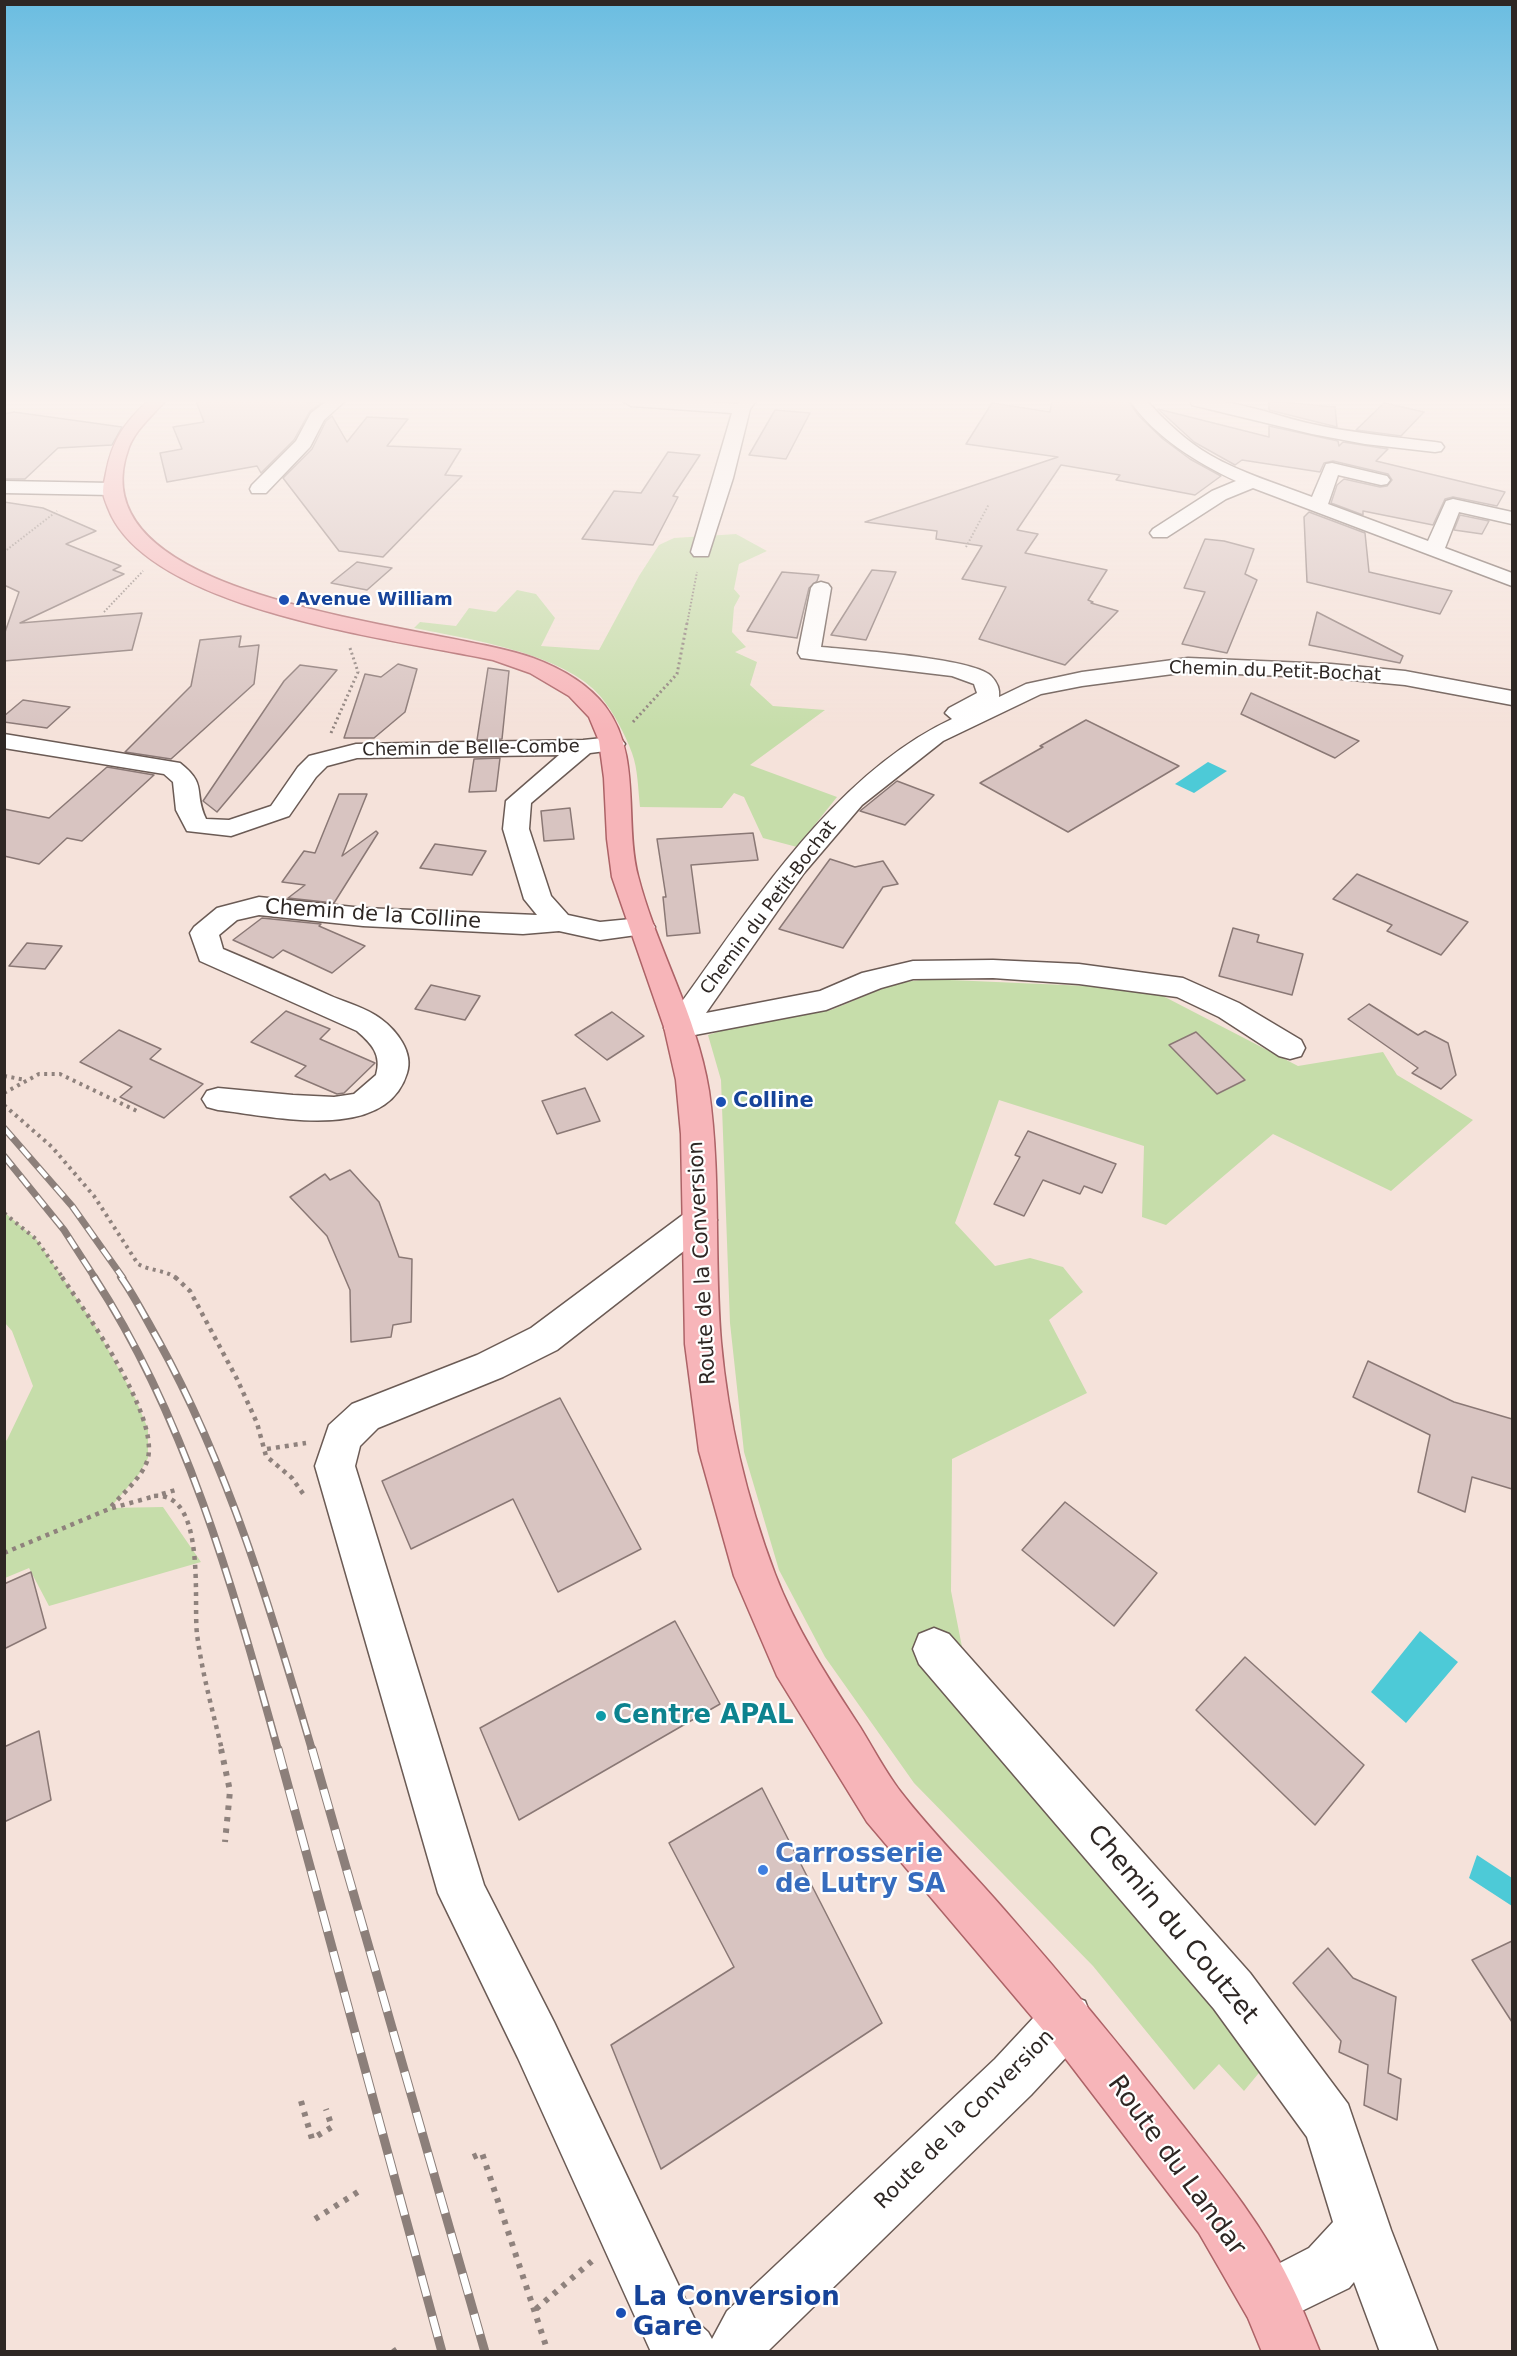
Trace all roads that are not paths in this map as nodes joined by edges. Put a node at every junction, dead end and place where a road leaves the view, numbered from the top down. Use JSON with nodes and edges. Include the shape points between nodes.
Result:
{"nodes":[{"id":1,"x":120,"y":511,"type":"edge"},
{"id":2,"x":714,"y":511,"type":"edge"},
{"id":3,"x":1194,"y":511,"type":"edge"},
{"id":4,"x":1340,"y":511,"type":"edge"},
{"id":5,"x":1442,"y":511,"type":"edge"},
{"id":6,"x":1483,"y":511,"type":"edge"},
{"id":7,"x":1486,"y":512,"type":"joint"},
{"id":8,"x":1512,"y":518,"type":"edge"},
{"id":9,"x":1160,"y":533,"type":"dead end"},
{"id":10,"x":1434,"y":550,"type":"junction"},
{"id":11,"x":701,"y":552,"type":"road end"},
{"id":12,"x":1512,"y":580,"type":"edge"},
{"id":13,"x":821,"y":588,"type":"dead end"},
{"id":14,"x":1512,"y":698,"type":"edge"},
{"id":15,"x":953,"y":726,"type":"junction"},
{"id":16,"x":4,"y":741,"type":"edge"},
{"id":17,"x":613,"y":744,"type":"junction"},
{"id":18,"x":583,"y":747,"type":"junction"},
{"id":19,"x":559,"y":922,"type":"junction"},
{"id":20,"x":641,"y":927,"type":"junction"},
{"id":21,"x":679,"y":1028,"type":"junction"},
{"id":22,"x":1290,"y":1048,"type":"dead end"},
{"id":23,"x":218,"y":1099,"type":"dead end"},
{"id":24,"x":700,"y":1220,"type":"junction"},
{"id":25,"x":934,"y":1649,"type":"dead end"},
{"id":26,"x":1067,"y":2019,"type":"junction"},
{"id":27,"x":1363,"y":2230,"type":"junction"},
{"id":28,"x":1269,"y":2299,"type":"junction"},
{"id":29,"x":688,"y":2352,"type":"edge"},
{"id":30,"x":735,"y":2352,"type":"edge"},
{"id":31,"x":1291,"y":2352,"type":"edge"},
{"id":32,"x":1409,"y":2352,"type":"edge"}],
"edges":[{"from":1,"to":17,"type":"main road","name":"Route de la Conversion","via":[[128,528],[153,552],[227,591],[262,603],[480,650],[537,667],[570,685],[591,703]]},
{"from":2,"to":11,"type":"street"},
{"from":3,"to":9,"type":"street"},
{"from":4,"to":10,"type":"street"},
{"from":5,"to":10,"type":"street"},
{"from":6,"to":7,"type":"street"},
{"from":7,"to":8,"type":"street"},
{"from":10,"to":12,"type":"street"},
{"from":13,"to":15,"type":"street","via":[[809,652],[927,666],[981,678],[988,696],[952,716]]},
{"from":14,"to":15,"type":"street","name":"Chemin du Petit-Bochat","via":[[1406,678],[1188,666],[1093,677],[1034,689]]},
{"from":15,"to":21,"type":"street","name":"Chemin du Petit-Bochat","via":[[853,800],[795,867]]},
{"from":16,"to":18,"type":"street","name":"Chemin de Belle-Combe","via":[[171,768],[185,779],[189,810],[196,826],[231,828],[280,811],[318,761],[357,751]]},
{"from":17,"to":18,"type":"street","name":"Chemin de Belle-Combe"},
{"from":17,"to":20,"type":"main road","name":"Route de la Conversion","via":[[624,875]]},
{"from":18,"to":19,"type":"street","via":[[519,801],[516,829],[538,899]]},
{"from":19,"to":20,"type":"street","name":"Chemin de la Colline","via":[[600,931]]},
{"from":19,"to":23,"type":"street","name":"Chemin de la Colline","via":[[523,925],[363,917],[259,906],[227,914],[204,933],[210,954],[368,1024],[388,1044],[394,1061],[390,1079],[363,1103],[326,1109]]},
{"from":20,"to":21,"type":"main road","name":"Route de la Conversion"},
{"from":21,"to":22,"type":"street","via":[[826,1000],[872,980],[913,970],[993,969],[1079,974],[1183,988],[1229,1010]]},
{"from":21,"to":24,"type":"main road","name":"Route de la Conversion","via":[[695,1102]]},
{"from":24,"to":26,"type":"main road","name":"Route de la Conversion","via":[[703,1344],[718,1451],[755,1576],[792,1662],[883,1806]]},
{"from":24,"to":29,"type":"street","via":[[544,1339],[490,1366],[364,1416],[344,1437],[334,1466],[462,1893],[536,2040],[675,2340]]},
{"from":25,"to":27,"type":"street","name":"Chemin du Coutzet","via":[[1232,1991],[1329,2123]]},
{"from":26,"to":28,"type":"main road","name":"Route du Landar","via":[[1218,2214]]},
{"from":26,"to":30,"type":"street","name":"Route de la Conversion","via":[[1012,2077],[747,2331]]},
{"from":27,"to":28,"type":"street","via":[[1329,2268]]},
{"from":27,"to":32,"type":"street","name":"Chemin du Coutzet"},
{"from":28,"to":31,"type":"main road","name":"Route du Landar"}]}
